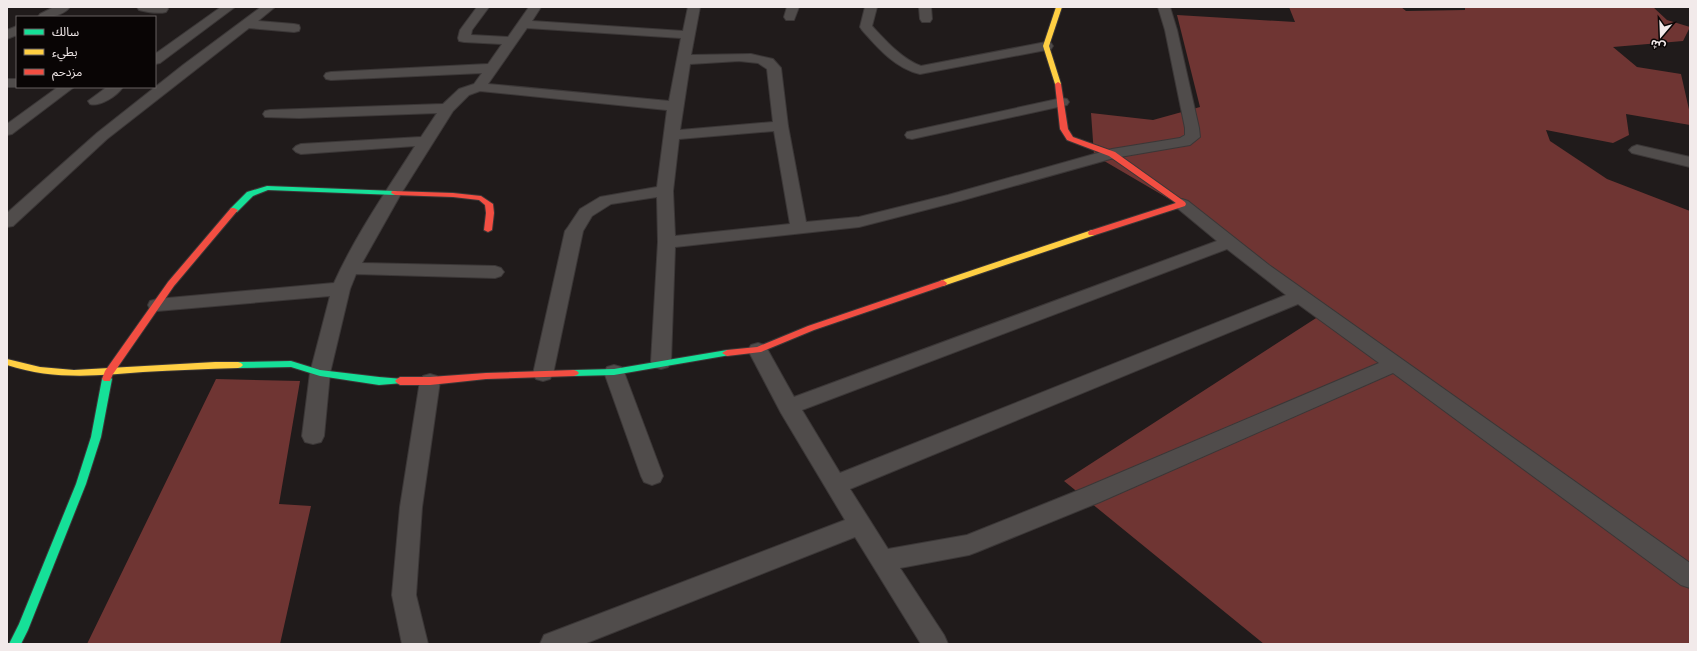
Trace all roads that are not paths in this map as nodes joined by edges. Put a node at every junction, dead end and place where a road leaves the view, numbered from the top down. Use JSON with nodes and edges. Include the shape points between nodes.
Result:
{"nodes":[{"id":1,"x":64,"y":7,"type":"edge"},
{"id":2,"x":143,"y":7,"type":"edge"},
{"id":3,"x":229,"y":7,"type":"edge"},
{"id":4,"x":269,"y":7,"type":"edge"},
{"id":5,"x":483,"y":7,"type":"edge"},
{"id":6,"x":535,"y":7,"type":"edge"},
{"id":7,"x":690,"y":7,"type":"edge"},
{"id":8,"x":871,"y":7,"type":"edge"},
{"id":9,"x":1059,"y":7,"type":"edge"},
{"id":10,"x":1164,"y":7,"type":"edge"},
{"id":11,"x":164,"y":8,"type":"edge"},
{"id":12,"x":46,"y":16,"type":"edge"},
{"id":13,"x":152,"y":16,"type":"edge"},
{"id":14,"x":247,"y":24,"type":"junction"},
{"id":15,"x":524,"y":24,"type":"junction"},
{"id":16,"x":294,"y":28,"type":"dead end"},
{"id":17,"x":16,"y":30,"type":"edge"},
{"id":18,"x":7,"y":35,"type":"edge"},
{"id":19,"x":688,"y":35,"type":"junction"},
{"id":20,"x":512,"y":40,"type":"junction"},
{"id":21,"x":1046,"y":46,"type":"junction"},
{"id":22,"x":156,"y":59,"type":"edge"},
{"id":23,"x":683,"y":60,"type":"junction"},
{"id":24,"x":492,"y":68,"type":"junction"},
{"id":25,"x":331,"y":76,"type":"dead end"},
{"id":26,"x":479,"y":87,"type":"junction"},
{"id":27,"x":67,"y":88,"type":"edge"},
{"id":28,"x":115,"y":88,"type":"edge"},
{"id":29,"x":95,"y":102,"type":"dead end"},
{"id":30,"x":1062,"y":102,"type":"junction"},
{"id":31,"x":675,"y":106,"type":"junction"},
{"id":32,"x":447,"y":108,"type":"junction"},
{"id":33,"x":270,"y":114,"type":"dead end"},
{"id":34,"x":781,"y":126,"type":"junction"},
{"id":35,"x":7,"y":130,"type":"edge"},
{"id":36,"x":672,"y":135,"type":"junction"},
{"id":37,"x":912,"y":135,"type":"dead end"},
{"id":38,"x":426,"y":141,"type":"junction"},
{"id":39,"x":301,"y":149,"type":"dead end"},
{"id":40,"x":1637,"y":150,"type":"dead end"},
{"id":41,"x":1112,"y":154,"type":"junction"},
{"id":42,"x":1690,"y":162,"type":"edge"},
{"id":43,"x":665,"y":191,"type":"junction"},
{"id":44,"x":394,"y":192,"type":"junction"},
{"id":45,"x":1182,"y":204,"type":"junction"},
{"id":46,"x":7,"y":222,"type":"edge"},
{"id":47,"x":800,"y":229,"type":"junction"},
{"id":48,"x":488,"y":230,"type":"dead end"},
{"id":49,"x":666,"y":242,"type":"junction"},
{"id":50,"x":1230,"y":242,"type":"junction"},
{"id":51,"x":350,"y":268,"type":"junction"},
{"id":52,"x":495,"y":272,"type":"dead end"},
{"id":53,"x":341,"y":289,"type":"junction"},
{"id":54,"x":1300,"y":296,"type":"junction"},
{"id":55,"x":157,"y":305,"type":"junction"},
{"id":56,"x":758,"y":350,"type":"junction"},
{"id":57,"x":7,"y":362,"type":"edge"},
{"id":58,"x":661,"y":362,"type":"junction"},
{"id":59,"x":1395,"y":364,"type":"junction"},
{"id":60,"x":108,"y":372,"type":"junction"},
{"id":61,"x":614,"y":372,"type":"junction"},
{"id":62,"x":320,"y":373,"type":"junction"},
{"id":63,"x":543,"y":374,"type":"junction"},
{"id":64,"x":430,"y":381,"type":"junction"},
{"id":65,"x":788,"y":407,"type":"junction"},
{"id":66,"x":312,"y":436,"type":"dead end"},
{"id":67,"x":652,"y":476,"type":"dead end"},
{"id":68,"x":835,"y":485,"type":"junction"},
{"id":69,"x":859,"y":525,"type":"junction"},
{"id":70,"x":882,"y":561,"type":"junction"},
{"id":71,"x":1690,"y":577,"type":"edge"},
{"id":72,"x":15,"y":644,"type":"edge"},
{"id":73,"x":415,"y":644,"type":"edge"},
{"id":74,"x":553,"y":644,"type":"edge"},
{"id":75,"x":935,"y":644,"type":"edge"}],
"edges":[{"from":1,"to":12,"type":"street"},
{"from":2,"to":11,"type":"street"},
{"from":3,"to":22,"type":"street"},
{"from":4,"to":14,"type":"street"},
{"from":5,"to":20,"type":"street","via":[[466,30],[464,38]]},
{"from":6,"to":15,"type":"street"},
{"from":7,"to":19,"type":"street"},
{"from":8,"to":21,"type":"street","via":[[866,27],[908,66],[920,70]]},
{"from":9,"to":21,"type":"street"},
{"from":10,"to":41,"type":"street","via":[[1192,136],[1185,142]]},
{"from":11,"to":13,"type":"street"},
{"from":14,"to":16,"type":"street"},
{"from":14,"to":46,"type":"street","via":[[102,136]]},
{"from":15,"to":19,"type":"street"},
{"from":15,"to":20,"type":"street"},
{"from":17,"to":18,"type":"street"},
{"from":19,"to":23,"type":"street"},
{"from":20,"to":24,"type":"street"},
{"from":21,"to":30,"type":"street"},
{"from":23,"to":31,"type":"street"},
{"from":23,"to":34,"type":"street","via":[[756,58],[768,62],[774,68]]},
{"from":24,"to":25,"type":"street"},
{"from":24,"to":26,"type":"street"},
{"from":26,"to":31,"type":"street"},
{"from":26,"to":32,"type":"street","via":[[464,92]]},
{"from":27,"to":35,"type":"street"},
{"from":28,"to":29,"type":"street"},
{"from":30,"to":37,"type":"street"},
{"from":30,"to":41,"type":"street","via":[[1064,129],[1070,138]]},
{"from":31,"to":36,"type":"street"},
{"from":32,"to":33,"type":"street"},
{"from":32,"to":38,"type":"street"},
{"from":34,"to":36,"type":"street"},
{"from":34,"to":47,"type":"street"},
{"from":36,"to":43,"type":"street"},
{"from":38,"to":39,"type":"street"},
{"from":38,"to":44,"type":"street"},
{"from":40,"to":42,"type":"street"},
{"from":41,"to":45,"type":"street"},
{"from":41,"to":47,"type":"street","via":[[860,222]]},
{"from":43,"to":49,"type":"street"},
{"from":43,"to":63,"type":"street","via":[[606,200],[586,213],[574,231]]},
{"from":44,"to":48,"type":"street","via":[[481,198],[489,204]]},
{"from":44,"to":51,"type":"street"},
{"from":44,"to":55,"type":"street","via":[[267,188],[250,194],[235,208],[171,284]]},
{"from":45,"to":50,"type":"street"},
{"from":45,"to":56,"type":"street","via":[[848,315]]},
{"from":47,"to":49,"type":"street"},
{"from":49,"to":58,"type":"street"},
{"from":50,"to":54,"type":"street"},
{"from":50,"to":65,"type":"street"},
{"from":51,"to":52,"type":"street"},
{"from":51,"to":53,"type":"street"},
{"from":53,"to":55,"type":"street"},
{"from":53,"to":62,"type":"street"},
{"from":54,"to":59,"type":"street"},
{"from":54,"to":68,"type":"street"},
{"from":55,"to":60,"type":"street"},
{"from":56,"to":58,"type":"street"},
{"from":56,"to":65,"type":"street"},
{"from":57,"to":60,"type":"street","via":[[25,369],[79,374]]},
{"from":58,"to":61,"type":"street"},
{"from":59,"to":70,"type":"street","via":[[1092,495],[969,545]]},
{"from":59,"to":71,"type":"street"},
{"from":60,"to":62,"type":"street","via":[[198,365],[291,364]]},
{"from":60,"to":72,"type":"street","via":[[96,437],[81,484]]},
{"from":61,"to":63,"type":"street"},
{"from":61,"to":67,"type":"street"},
{"from":62,"to":64,"type":"street","via":[[379,381]]},
{"from":62,"to":66,"type":"street"},
{"from":63,"to":64,"type":"street"},
{"from":64,"to":73,"type":"street","via":[[411,507],[404,595]]},
{"from":65,"to":68,"type":"street"},
{"from":68,"to":69,"type":"street"},
{"from":69,"to":70,"type":"street"},
{"from":69,"to":74,"type":"street"},
{"from":70,"to":75,"type":"street"}]}
